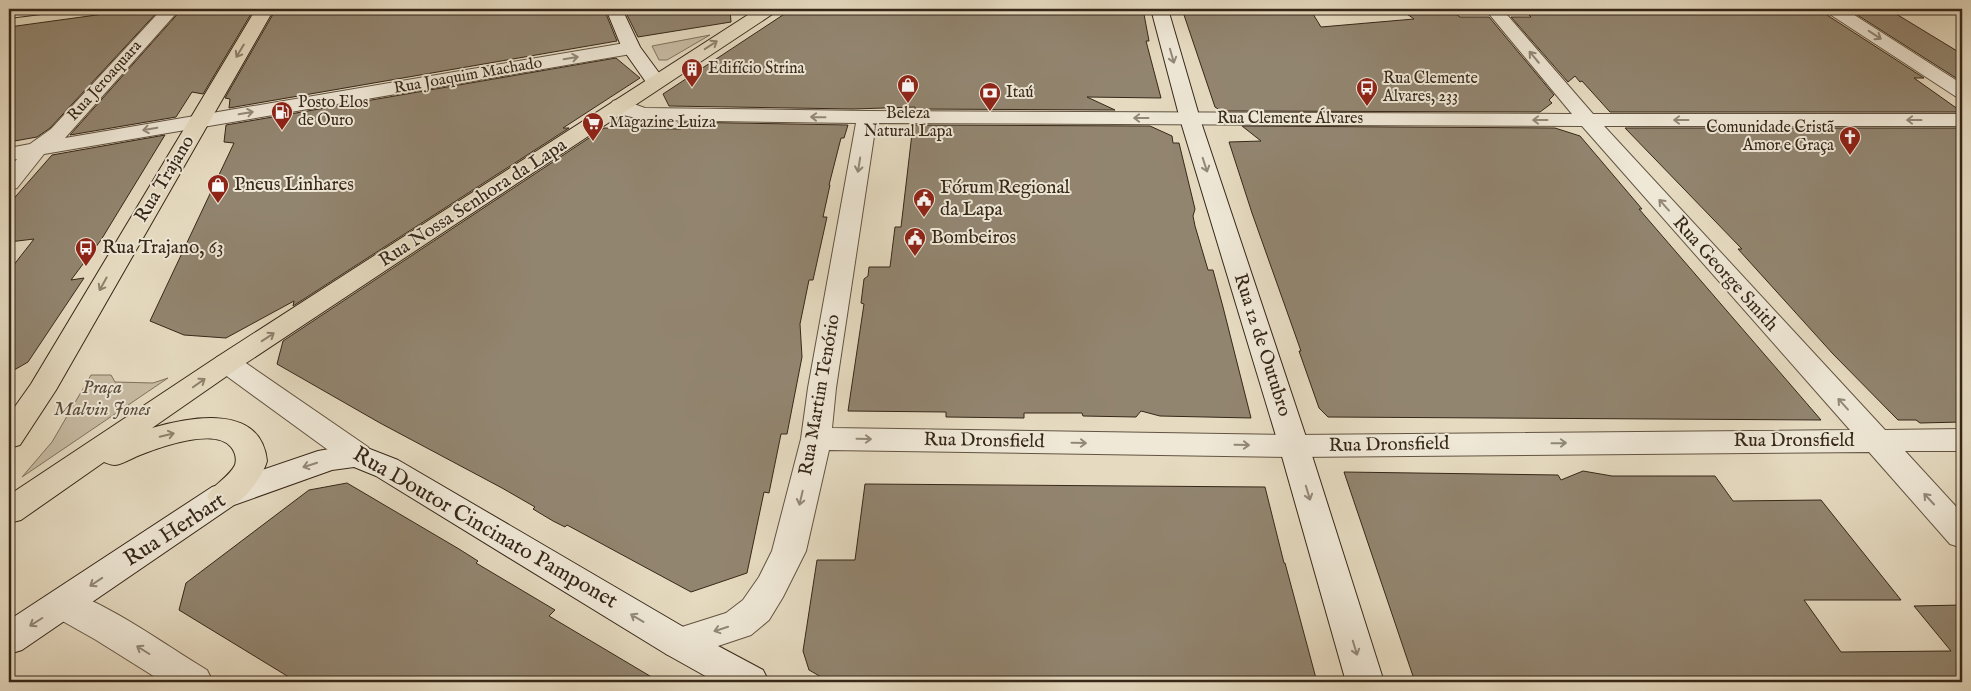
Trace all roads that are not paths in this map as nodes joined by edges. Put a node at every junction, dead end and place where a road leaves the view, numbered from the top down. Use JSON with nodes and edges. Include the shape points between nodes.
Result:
{"nodes":[{"id":1,"x":44,"y":9,"type":"edge"},
{"id":2,"x":171,"y":9,"type":"edge"},
{"id":3,"x":265,"y":9,"type":"edge"},
{"id":4,"x":614,"y":9,"type":"edge"},
{"id":5,"x":768,"y":9,"type":"edge"},
{"id":6,"x":1159,"y":9,"type":"edge"},
{"id":7,"x":1493,"y":9,"type":"edge"},
{"id":8,"x":1834,"y":9,"type":"edge"},
{"id":9,"x":9,"y":13,"type":"edge"},
{"id":10,"x":630,"y":48,"type":"junction"},
{"id":11,"x":655,"y":81,"type":"junction"},
{"id":12,"x":1962,"y":92,"type":"edge"},
{"id":13,"x":620,"y":105,"type":"junction"},
{"id":14,"x":867,"y":117,"type":"junction"},
{"id":15,"x":1190,"y":119,"type":"junction"},
{"id":16,"x":1962,"y":120,"type":"edge"},
{"id":17,"x":1589,"y":121,"type":"junction"},
{"id":18,"x":198,"y":122,"type":"junction"},
{"id":19,"x":37,"y":149,"type":"junction"},
{"id":20,"x":9,"y":154,"type":"edge"},
{"id":21,"x":9,"y":183,"type":"edge"},
{"id":22,"x":227,"y":363,"type":"junction"},
{"id":23,"x":9,"y":437,"type":"edge"},
{"id":24,"x":816,"y":439,"type":"junction"},
{"id":25,"x":1962,"y":440,"type":"edge"},
{"id":26,"x":1875,"y":441,"type":"junction"},
{"id":27,"x":1294,"y":446,"type":"junction"},
{"id":28,"x":357,"y":455,"type":"junction"},
{"id":29,"x":42,"y":488,"type":"junction"},
{"id":30,"x":223,"y":496,"type":"junction"},
{"id":31,"x":9,"y":511,"type":"edge"},
{"id":32,"x":1962,"y":535,"type":"edge"},
{"id":33,"x":63,"y":604,"type":"junction"},
{"id":34,"x":9,"y":639,"type":"edge"},
{"id":35,"x":679,"y":643,"type":"junction"},
{"id":36,"x":194,"y":682,"type":"edge"},
{"id":37,"x":750,"y":682,"type":"edge"},
{"id":38,"x":1365,"y":682,"type":"edge"}],
"edges":[{"from":1,"to":9,"type":"street"},
{"from":2,"to":19,"type":"street","name":"Rua Jeroaquara","via":[[58,133]]},
{"from":3,"to":18,"type":"main road","name":"Rua Trajano","one_way":true},
{"from":4,"to":10,"type":"street"},
{"from":11,"to":5,"type":"main road","name":"Rua Nossa Senhora da Lapa","one_way":true},
{"from":6,"to":15,"type":"street","name":"Rua 12 de Outubro","one_way":true},
{"from":17,"to":7,"type":"street","name":"Rua George Smith","one_way":true},
{"from":8,"to":12,"type":"street","one_way":true},
{"from":10,"to":11,"type":"street"},
{"from":18,"to":10,"type":"street","name":"Rua Joaquim Machado","one_way":true},
{"from":11,"to":13,"type":"main road","name":"Rua Nossa Senhora da Lapa"},
{"from":14,"to":13,"type":"street","name":"Rua Clemente Álvares","one_way":true,"via":[[645,114]]},
{"from":22,"to":13,"type":"main road","name":"Rua Nossa Senhora da Lapa","one_way":true},
{"from":15,"to":14,"type":"street","name":"Rua Clemente Álvares","one_way":true},
{"from":14,"to":24,"type":"street","name":"Rua Martim Tenório","one_way":true},
{"from":17,"to":15,"type":"street","name":"Rua Clemente Álvares","one_way":true},
{"from":15,"to":27,"type":"street","name":"Rua 12 de Outubro","one_way":true},
{"from":16,"to":17,"type":"street","name":"Rua Clemente Álvares","one_way":true},
{"from":26,"to":17,"type":"street","name":"Rua George Smith","one_way":true},
{"from":18,"to":19,"type":"street","name":"Rua Joaquim Machado","one_way":true},
{"from":18,"to":23,"type":"main road","name":"Rua Trajano","one_way":true,"via":[[42,390]]},
{"from":19,"to":20,"type":"street","name":"Rua Joaquim Machado"},
{"from":19,"to":21,"type":"street"},
{"from":22,"to":28,"type":"street","name":"Rua Doutor Cincinato Pamponet"},
{"from":29,"to":22,"type":"main road","one_way":true},
{"from":24,"to":27,"type":"street","name":"Rua Dronsfield","one_way":true},
{"from":24,"to":35,"type":"street","name":"Rua Martim Tenório","one_way":true,"via":[[789,551],[756,610],[738,624]]},
{"from":25,"to":26,"type":"street","name":"Rua Dronsfield"},
{"from":27,"to":26,"type":"street","name":"Rua Dronsfield","one_way":true},
{"from":32,"to":26,"type":"street","name":"Rua George Smith","one_way":true},
{"from":27,"to":38,"type":"street","name":"Rua 12 de Outubro","one_way":true},
{"from":28,"to":30,"type":"street","name":"Rua Herbart","one_way":true,"via":[[329,459]]},
{"from":35,"to":28,"type":"street","name":"Rua Doutor Cincinato Pamponet","one_way":true,"via":[[387,468]]},
{"from":29,"to":30,"type":"main road","one_way":true,"via":[[134,444],[208,428],[237,434],[251,454],[249,471]]},
{"from":29,"to":31,"type":"main road"},
{"from":30,"to":33,"type":"street","name":"Rua Herbart","one_way":true},
{"from":33,"to":34,"type":"street","name":"Rua Herbart","one_way":true},
{"from":36,"to":33,"type":"street","one_way":true,"via":[[109,628]]},
{"from":35,"to":37,"type":"street","name":"Rua Doutor Cincinato Pamponet"}]}
